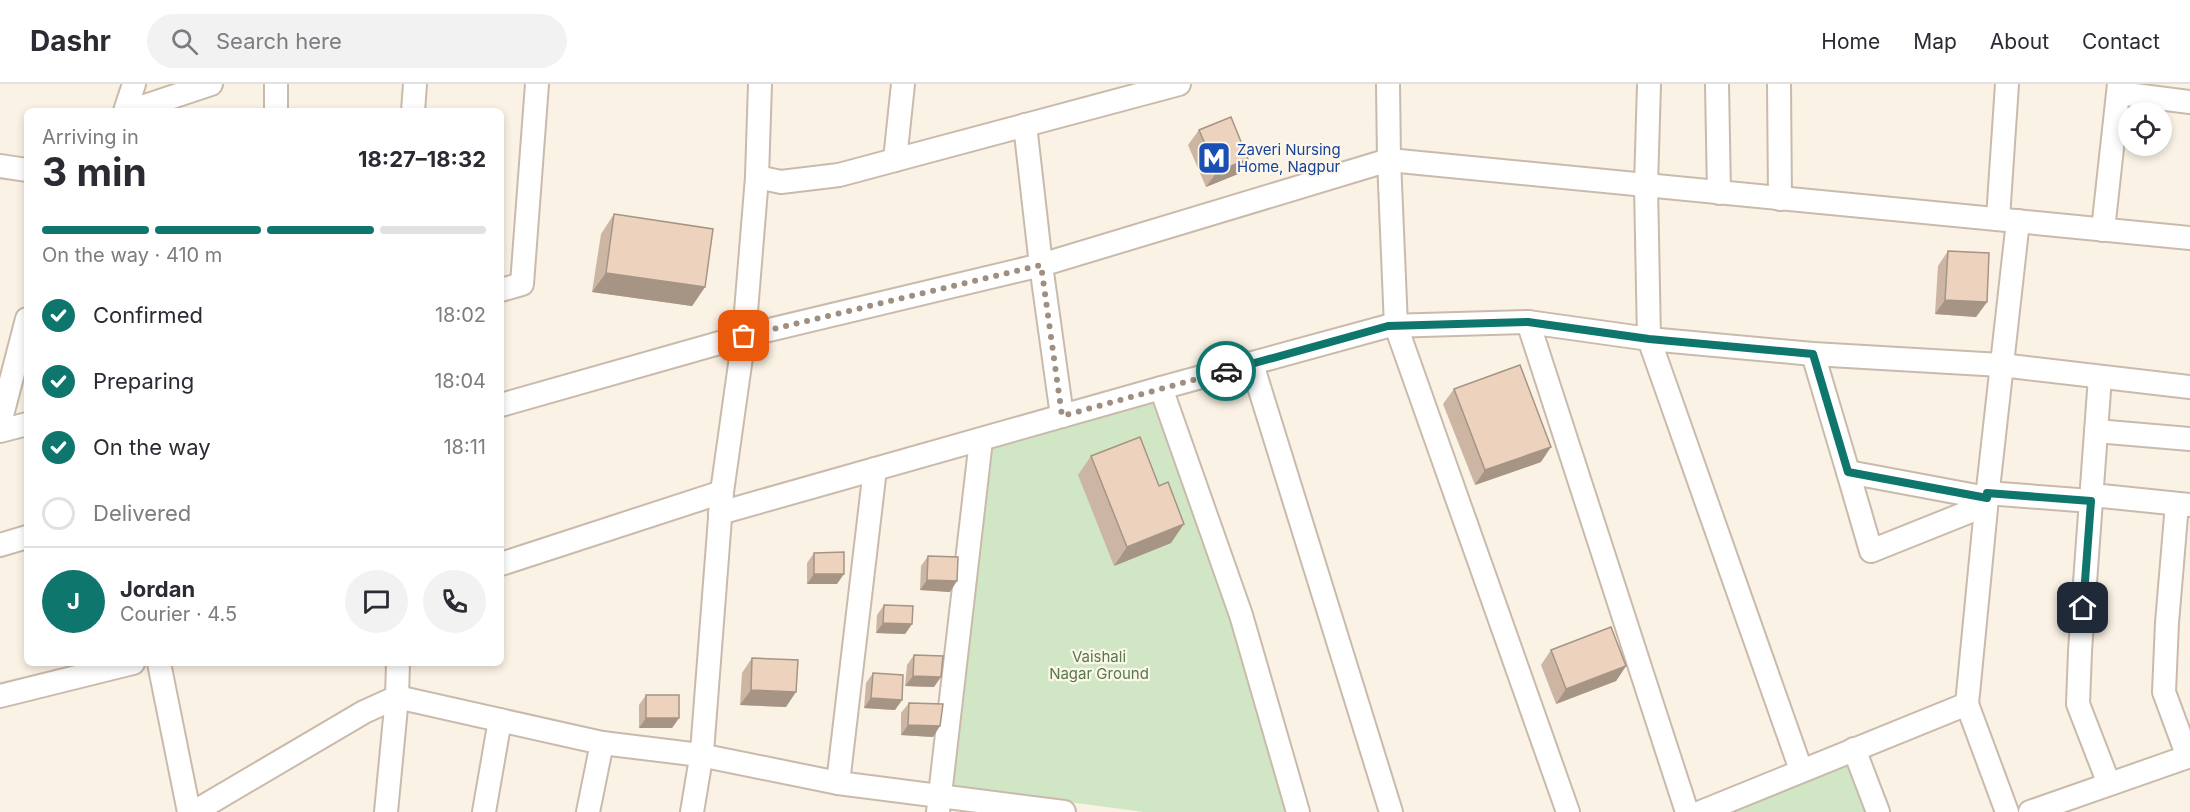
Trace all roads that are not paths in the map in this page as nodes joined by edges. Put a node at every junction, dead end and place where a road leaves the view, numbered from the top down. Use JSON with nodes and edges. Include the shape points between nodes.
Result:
{"nodes":[{"id":1,"x":134,"y":84,"type":"edge"},
{"id":2,"x":211,"y":84,"type":"edge"},
{"id":3,"x":276,"y":84,"type":"edge"},
{"id":4,"x":415,"y":84,"type":"edge"},
{"id":5,"x":537,"y":84,"type":"edge"},
{"id":6,"x":759,"y":84,"type":"edge"},
{"id":7,"x":903,"y":84,"type":"edge"},
{"id":8,"x":1179,"y":84,"type":"edge"},
{"id":9,"x":1388,"y":84,"type":"edge"},
{"id":10,"x":1648,"y":84,"type":"edge"},
{"id":11,"x":1717,"y":84,"type":"edge"},
{"id":12,"x":1779,"y":84,"type":"edge"},
{"id":13,"x":2007,"y":84,"type":"edge"},
{"id":14,"x":2119,"y":88,"type":"edge"},
{"id":15,"x":2190,"y":102,"type":"edge"},
{"id":16,"x":126,"y":108,"type":"edge"},
{"id":17,"x":139,"y":108,"type":"edge"},
{"id":18,"x":276,"y":108,"type":"edge"},
{"id":19,"x":412,"y":108,"type":"edge"},
{"id":20,"x":1025,"y":125,"type":"junction"},
{"id":21,"x":896,"y":160,"type":"junction"},
{"id":22,"x":1389,"y":160,"type":"junction"},
{"id":23,"x":0,"y":166,"type":"edge"},
{"id":24,"x":24,"y":170,"type":"edge"},
{"id":25,"x":757,"y":177,"type":"junction"},
{"id":26,"x":1646,"y":186,"type":"junction"},
{"id":27,"x":1719,"y":193,"type":"junction"},
{"id":28,"x":1780,"y":199,"type":"junction"},
{"id":29,"x":2008,"y":220,"type":"junction"},
{"id":30,"x":2103,"y":230,"type":"junction"},
{"id":31,"x":2190,"y":238,"type":"edge"},
{"id":32,"x":1041,"y":265,"type":"junction"},
{"id":33,"x":504,"y":289,"type":"edge"},
{"id":34,"x":1528,"y":322,"type":"junction"},
{"id":35,"x":1396,"y":326,"type":"junction"},
{"id":36,"x":24,"y":331,"type":"edge"},
{"id":37,"x":744,"y":336,"type":"junction"},
{"id":38,"x":1649,"y":339,"type":"junction"},
{"id":39,"x":1813,"y":354,"type":"junction"},
{"id":40,"x":1252,"y":364,"type":"junction"},
{"id":41,"x":2001,"y":365,"type":"junction"},
{"id":42,"x":2100,"y":377,"type":"junction"},
{"id":43,"x":2190,"y":387,"type":"edge"},
{"id":44,"x":1161,"y":388,"type":"junction"},
{"id":45,"x":504,"y":404,"type":"edge"},
{"id":46,"x":1062,"y":416,"type":"junction"},
{"id":47,"x":0,"y":423,"type":"edge"},
{"id":48,"x":24,"y":425,"type":"edge"},
{"id":49,"x":0,"y":431,"type":"edge"},
{"id":50,"x":2096,"y":431,"type":"junction"},
{"id":51,"x":2190,"y":439,"type":"edge"},
{"id":52,"x":981,"y":440,"type":"junction"},
{"id":53,"x":875,"y":469,"type":"junction"},
{"id":54,"x":1848,"y":472,"type":"junction"},
{"id":55,"x":2091,"y":498,"type":"junction"},
{"id":56,"x":1987,"y":499,"type":"junction"},
{"id":57,"x":721,"y":502,"type":"junction"},
{"id":58,"x":2184,"y":504,"type":"edge"},
{"id":59,"x":24,"y":538,"type":"edge"},
{"id":60,"x":0,"y":545,"type":"edge"},
{"id":61,"x":504,"y":563,"type":"edge"},
{"id":62,"x":122,"y":666,"type":"edge"},
{"id":63,"x":160,"y":666,"type":"edge"},
{"id":64,"x":398,"y":666,"type":"edge"},
{"id":65,"x":0,"y":696,"type":"edge"},
{"id":66,"x":397,"y":697,"type":"junction"},
{"id":67,"x":1967,"y":704,"type":"junction"},
{"id":68,"x":500,"y":720,"type":"junction"},
{"id":69,"x":602,"y":743,"type":"junction"},
{"id":70,"x":1854,"y":749,"type":"junction"},
{"id":71,"x":700,"y":754,"type":"junction"},
{"id":72,"x":2189,"y":757,"type":"edge"},
{"id":73,"x":1801,"y":770,"type":"junction"},
{"id":74,"x":838,"y":783,"type":"junction"},
{"id":75,"x":2109,"y":784,"type":"junction"},
{"id":76,"x":939,"y":804,"type":"edge"},
{"id":77,"x":189,"y":812,"type":"edge"},
{"id":78,"x":194,"y":812,"type":"edge"},
{"id":79,"x":386,"y":812,"type":"edge"},
{"id":80,"x":484,"y":812,"type":"edge"},
{"id":81,"x":588,"y":812,"type":"edge"},
{"id":82,"x":692,"y":812,"type":"edge"},
{"id":83,"x":1064,"y":812,"type":"edge"},
{"id":84,"x":1298,"y":812,"type":"edge"},
{"id":85,"x":1391,"y":812,"type":"edge"},
{"id":86,"x":1568,"y":812,"type":"edge"},
{"id":87,"x":1687,"y":812,"type":"edge"},
{"id":88,"x":1701,"y":812,"type":"edge"},
{"id":89,"x":1878,"y":812,"type":"edge"},
{"id":90,"x":2007,"y":812,"type":"edge"},
{"id":91,"x":2030,"y":812,"type":"edge"}],
"edges":[{"from":1,"to":16,"type":"street"},
{"from":2,"to":17,"type":"street"},
{"from":3,"to":18,"type":"street"},
{"from":4,"to":19,"type":"street"},
{"from":5,"to":33,"type":"street","via":[[522,284]]},
{"from":6,"to":25,"type":"street"},
{"from":7,"to":21,"type":"street"},
{"from":8,"to":20,"type":"street"},
{"from":9,"to":22,"type":"street"},
{"from":10,"to":26,"type":"street"},
{"from":11,"to":27,"type":"street"},
{"from":12,"to":28,"type":"street"},
{"from":13,"to":29,"type":"street"},
{"from":14,"to":15,"type":"street"},
{"from":14,"to":30,"type":"street"},
{"from":20,"to":21,"type":"street"},
{"from":20,"to":32,"type":"street"},
{"from":21,"to":25,"type":"street","via":[[839,174],[781,182]]},
{"from":22,"to":26,"type":"street"},
{"from":22,"to":32,"type":"street"},
{"from":22,"to":35,"type":"street"},
{"from":23,"to":24,"type":"street"},
{"from":25,"to":37,"type":"street"},
{"from":26,"to":27,"type":"street"},
{"from":26,"to":38,"type":"street"},
{"from":27,"to":28,"type":"street"},
{"from":28,"to":29,"type":"street"},
{"from":29,"to":30,"type":"street"},
{"from":29,"to":41,"type":"street"},
{"from":30,"to":31,"type":"street"},
{"from":32,"to":37,"type":"street"},
{"from":32,"to":46,"type":"street"},
{"from":34,"to":35,"type":"street"},
{"from":34,"to":38,"type":"street"},
{"from":34,"to":87,"type":"street"},
{"from":35,"to":40,"type":"street"},
{"from":35,"to":86,"type":"street"},
{"from":36,"to":47,"type":"street"},
{"from":37,"to":45,"type":"street"},
{"from":37,"to":57,"type":"street"},
{"from":38,"to":39,"type":"street"},
{"from":38,"to":73,"type":"street"},
{"from":39,"to":41,"type":"street"},
{"from":39,"to":54,"type":"street"},
{"from":40,"to":44,"type":"street"},
{"from":40,"to":85,"type":"street"},
{"from":41,"to":42,"type":"street"},
{"from":41,"to":56,"type":"street"},
{"from":42,"to":43,"type":"street"},
{"from":42,"to":50,"type":"street"},
{"from":44,"to":46,"type":"street"},
{"from":44,"to":84,"type":"street","via":[[1241,615]]},
{"from":46,"to":52,"type":"street"},
{"from":48,"to":49,"type":"street"},
{"from":50,"to":51,"type":"street"},
{"from":50,"to":55,"type":"street"},
{"from":52,"to":53,"type":"street"},
{"from":52,"to":76,"type":"street"},
{"from":53,"to":57,"type":"street"},
{"from":53,"to":74,"type":"street"},
{"from":54,"to":56,"type":"street"},
{"from":54,"to":56,"type":"street","via":[[1871,551]]},
{"from":55,"to":56,"type":"street"},
{"from":55,"to":58,"type":"street"},
{"from":55,"to":75,"type":"street","via":[[2078,704]]},
{"from":56,"to":67,"type":"street"},
{"from":57,"to":61,"type":"street"},
{"from":57,"to":71,"type":"street"},
{"from":58,"to":72,"type":"street","via":[[2167,623],[2164,692]]},
{"from":59,"to":60,"type":"street"},
{"from":62,"to":65,"type":"street"},
{"from":63,"to":77,"type":"street"},
{"from":64,"to":66,"type":"street"},
{"from":66,"to":68,"type":"street"},
{"from":66,"to":78,"type":"street","via":[[364,712]]},
{"from":66,"to":79,"type":"street"},
{"from":67,"to":70,"type":"street"},
{"from":67,"to":90,"type":"street"},
{"from":68,"to":69,"type":"street"},
{"from":68,"to":80,"type":"street"},
{"from":69,"to":71,"type":"street"},
{"from":69,"to":81,"type":"street"},
{"from":70,"to":73,"type":"street"},
{"from":70,"to":89,"type":"street"},
{"from":71,"to":74,"type":"street"},
{"from":71,"to":82,"type":"street"},
{"from":72,"to":75,"type":"street"},
{"from":73,"to":88,"type":"street"},
{"from":74,"to":76,"type":"street"},
{"from":75,"to":91,"type":"street"},
{"from":76,"to":83,"type":"street"}]}
